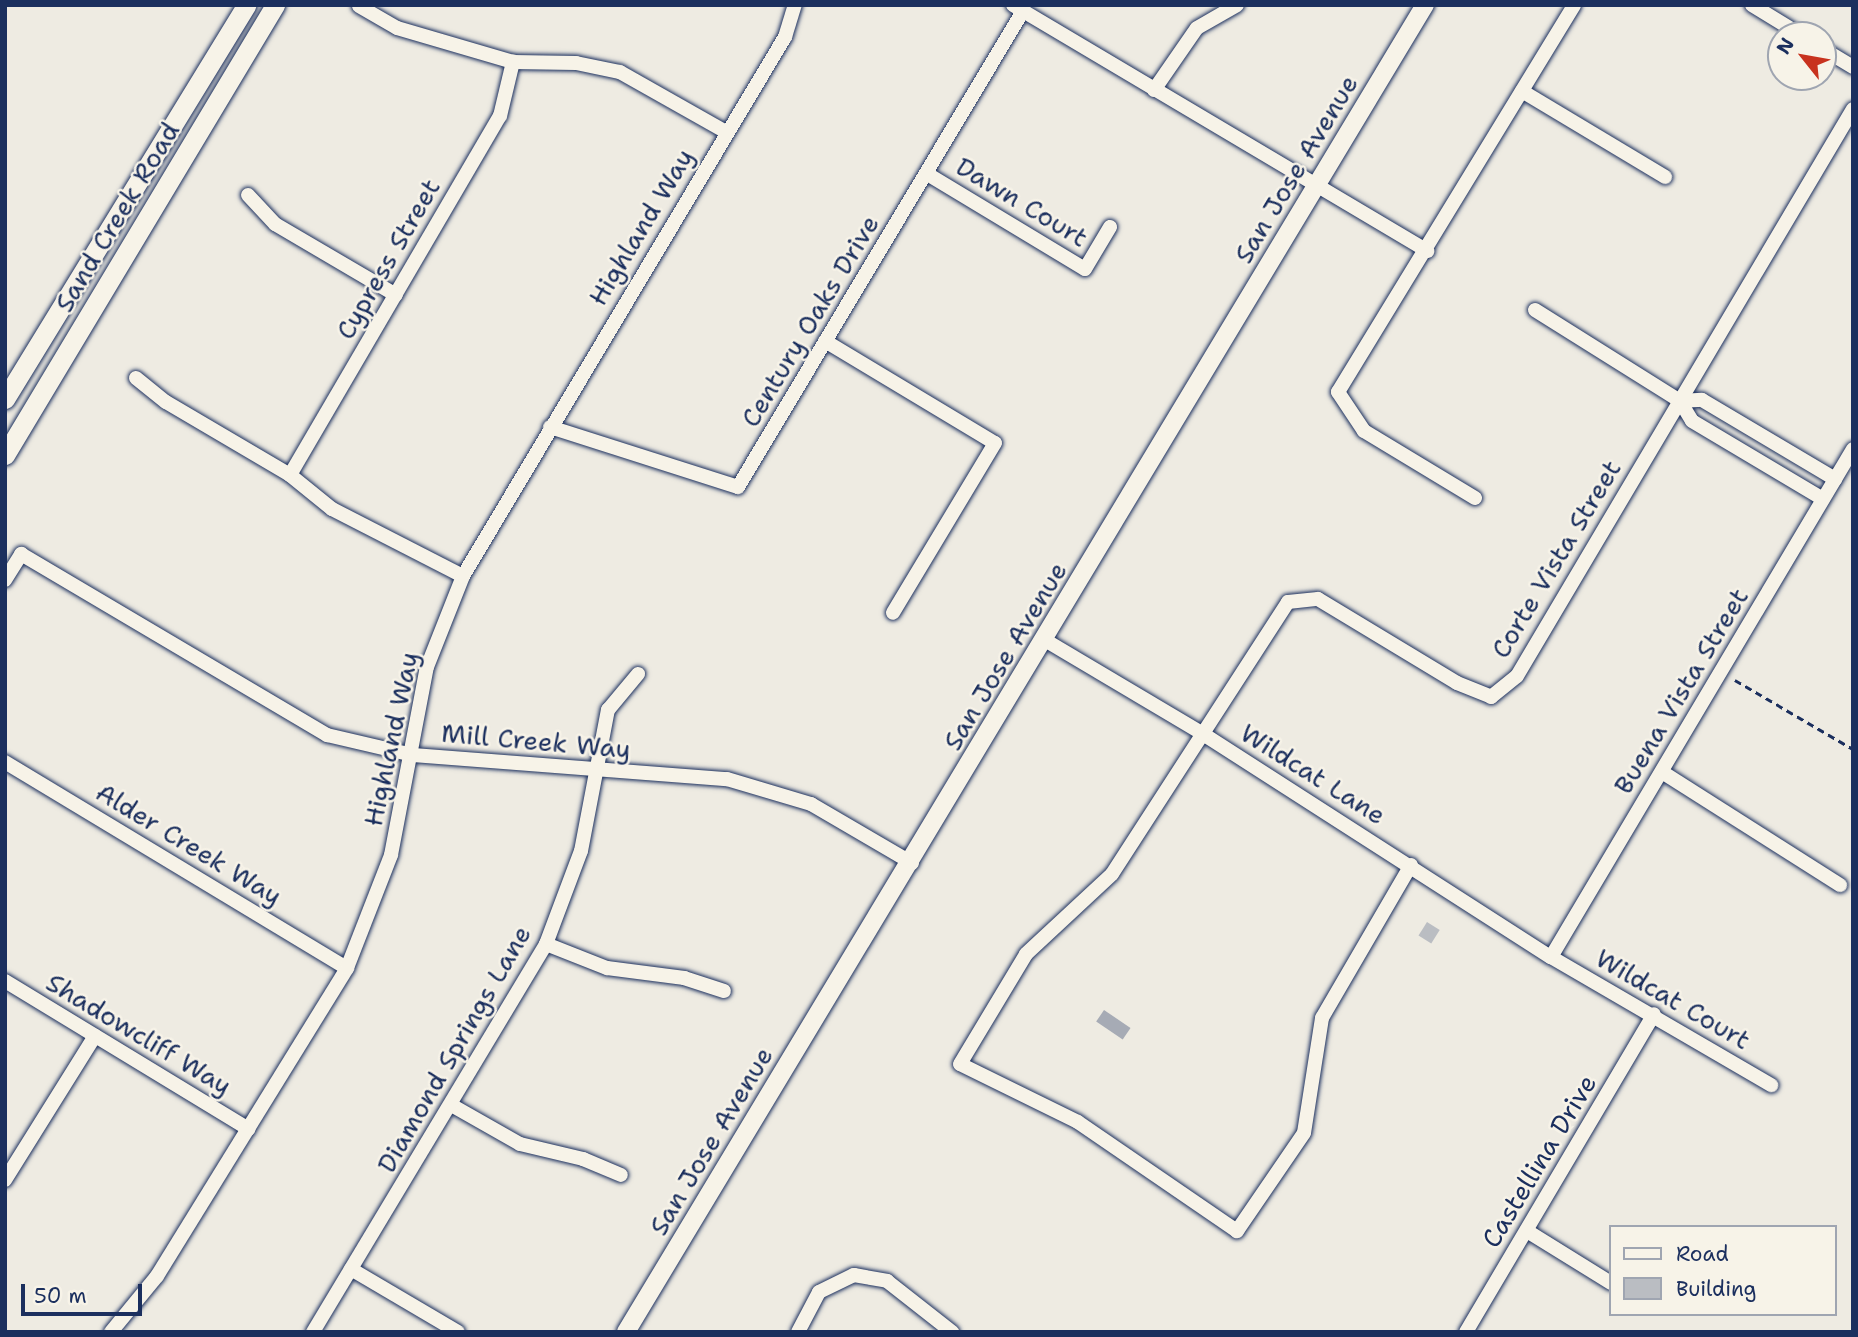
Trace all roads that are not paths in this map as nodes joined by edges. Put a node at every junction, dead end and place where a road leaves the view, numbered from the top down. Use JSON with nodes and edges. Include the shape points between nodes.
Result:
{"nodes":[{"id":1,"x":246,"y":5,"type":"edge"},
{"id":2,"x":275,"y":5,"type":"edge"},
{"id":3,"x":795,"y":5,"type":"edge"},
{"id":4,"x":1237,"y":5,"type":"edge"},
{"id":5,"x":1425,"y":5,"type":"edge"},
{"id":6,"x":1574,"y":5,"type":"edge"},
{"id":7,"x":1752,"y":5,"type":"edge"},
{"id":8,"x":359,"y":6,"type":"edge"},
{"id":9,"x":1018,"y":8,"type":"edge"},
{"id":10,"x":1778,"y":21,"type":"edge"},
{"id":11,"x":1837,"y":56,"type":"edge"},
{"id":12,"x":513,"y":62,"type":"junction"},
{"id":13,"x":1853,"y":66,"type":"edge"},
{"id":14,"x":1154,"y":90,"type":"junction"},
{"id":15,"x":1522,"y":91,"type":"junction"},
{"id":16,"x":1853,"y":109,"type":"edge"},
{"id":17,"x":726,"y":132,"type":"junction"},
{"id":18,"x":929,"y":175,"type":"junction"},
{"id":19,"x":1665,"y":177,"type":"dead end"},
{"id":20,"x":1315,"y":188,"type":"junction"},
{"id":21,"x":248,"y":195,"type":"dead end"},
{"id":22,"x":1110,"y":227,"type":"dead end"},
{"id":23,"x":1427,"y":251,"type":"junction"},
{"id":24,"x":396,"y":295,"type":"junction"},
{"id":25,"x":1535,"y":310,"type":"dead end"},
{"id":26,"x":825,"y":341,"type":"junction"},
{"id":27,"x":136,"y":378,"type":"dead end"},
{"id":28,"x":5,"y":400,"type":"edge"},
{"id":29,"x":1680,"y":401,"type":"junction"},
{"id":30,"x":550,"y":427,"type":"junction"},
{"id":31,"x":1853,"y":449,"type":"edge"},
{"id":32,"x":5,"y":455,"type":"edge"},
{"id":33,"x":290,"y":475,"type":"junction"},
{"id":34,"x":1835,"y":479,"type":"junction"},
{"id":35,"x":1475,"y":498,"type":"dead end"},
{"id":36,"x":1823,"y":499,"type":"junction"},
{"id":37,"x":463,"y":576,"type":"junction"},
{"id":38,"x":5,"y":580,"type":"edge"},
{"id":39,"x":893,"y":613,"type":"dead end"},
{"id":40,"x":1045,"y":640,"type":"junction"},
{"id":41,"x":638,"y":674,"type":"dead end"},
{"id":42,"x":1200,"y":732,"type":"junction"},
{"id":43,"x":413,"y":755,"type":"junction"},
{"id":44,"x":5,"y":762,"type":"edge"},
{"id":45,"x":1662,"y":772,"type":"junction"},
{"id":46,"x":596,"y":773,"type":"junction"},
{"id":47,"x":912,"y":863,"type":"junction"},
{"id":48,"x":1411,"y":865,"type":"junction"},
{"id":49,"x":1840,"y":885,"type":"dead end"},
{"id":50,"x":546,"y":944,"type":"junction"},
{"id":51,"x":1550,"y":957,"type":"junction"},
{"id":52,"x":346,"y":968,"type":"junction"},
{"id":53,"x":5,"y":981,"type":"edge"},
{"id":54,"x":724,"y":991,"type":"dead end"},
{"id":55,"x":1654,"y":1014,"type":"junction"},
{"id":56,"x":94,"y":1035,"type":"junction"},
{"id":57,"x":1771,"y":1085,"type":"dead end"},
{"id":58,"x":453,"y":1106,"type":"junction"},
{"id":59,"x":247,"y":1129,"type":"junction"},
{"id":60,"x":621,"y":1175,"type":"dead end"},
{"id":61,"x":5,"y":1180,"type":"edge"},
{"id":62,"x":1527,"y":1231,"type":"junction"},
{"id":63,"x":351,"y":1269,"type":"junction"},
{"id":64,"x":1610,"y":1282,"type":"edge"},
{"id":65,"x":121,"y":1329,"type":"edge"},
{"id":66,"x":628,"y":1331,"type":"edge"},
{"id":67,"x":313,"y":1332,"type":"edge"},
{"id":68,"x":458,"y":1332,"type":"edge"},
{"id":69,"x":798,"y":1332,"type":"edge"},
{"id":70,"x":952,"y":1332,"type":"edge"},
{"id":71,"x":1466,"y":1332,"type":"edge"}],
"edges":[{"from":1,"to":28,"type":"main road","name":"Sand Creek Road"},
{"from":2,"to":32,"type":"main road","name":"Sand Creek Road"},
{"from":3,"to":17,"type":"street","name":"Highland Way","via":[[786,37]]},
{"from":4,"to":14,"type":"street","via":[[1198,28]]},
{"from":5,"to":20,"type":"street","name":"San Jose Avenue"},
{"from":6,"to":15,"type":"street"},
{"from":7,"to":10,"type":"street"},
{"from":8,"to":12,"type":"street","via":[[397,28]]},
{"from":9,"to":14,"type":"street"},
{"from":9,"to":18,"type":"street","name":"Century Oaks Drive"},
{"from":11,"to":13,"type":"street"},
{"from":12,"to":17,"type":"street","via":[[576,63],[620,72]]},
{"from":12,"to":24,"type":"street","name":"Cypress Street","via":[[500,116]]},
{"from":14,"to":20,"type":"street"},
{"from":15,"to":19,"type":"street"},
{"from":15,"to":23,"type":"street"},
{"from":16,"to":29,"type":"street","name":"Corte Vista Street"},
{"from":17,"to":30,"type":"street","name":"Highland Way"},
{"from":18,"to":22,"type":"street","name":"Dawn Court","via":[[1085,269]]},
{"from":18,"to":26,"type":"street","name":"Century Oaks Drive"},
{"from":20,"to":23,"type":"street"},
{"from":20,"to":40,"type":"street","name":"San Jose Avenue"},
{"from":21,"to":24,"type":"street","via":[[275,224]]},
{"from":23,"to":35,"type":"street","via":[[1338,392],[1364,431]]},
{"from":24,"to":33,"type":"street","name":"Cypress Street"},
{"from":25,"to":29,"type":"street"},
{"from":26,"to":30,"type":"street","name":"Century Oaks Drive","via":[[737,487]]},
{"from":26,"to":39,"type":"street","via":[[995,443]]},
{"from":27,"to":33,"type":"street","via":[[166,402]]},
{"from":29,"to":34,"type":"street","via":[[1702,400]]},
{"from":29,"to":36,"type":"street","via":[[1692,421]]},
{"from":29,"to":42,"type":"street","name":"Corte Vista Street","via":[[1517,676],[1491,696],[1457,682],[1318,599],[1288,602]]},
{"from":30,"to":37,"type":"street","name":"Highland Way"},
{"from":31,"to":34,"type":"street","name":"Buena Vista Street"},
{"from":33,"to":37,"type":"street","via":[[332,509]]},
{"from":34,"to":36,"type":"street","name":"Buena Vista Street"},
{"from":36,"to":45,"type":"street","name":"Buena Vista Street"},
{"from":37,"to":43,"type":"street","name":"Highland Way","via":[[427,667]]},
{"from":38,"to":43,"type":"street","name":"Mill Creek Way","via":[[21,554],[327,735]]},
{"from":40,"to":42,"type":"street","name":"Wildcat Lane"},
{"from":40,"to":47,"type":"street","name":"San Jose Avenue"},
{"from":41,"to":46,"type":"street","name":"Diamond Springs Lane","via":[[608,710]]},
{"from":42,"to":48,"type":"street","name":"Wildcat Lane"},
{"from":42,"to":48,"type":"street","via":[[1112,874],[1026,954],[960,1063],[1078,1122],[1237,1231],[1304,1133],[1322,1018]]},
{"from":43,"to":46,"type":"street","name":"Mill Creek Way"},
{"from":43,"to":52,"type":"street","name":"Highland Way","via":[[391,855]]},
{"from":44,"to":52,"type":"street","name":"Alder Creek Way"},
{"from":45,"to":49,"type":"street"},
{"from":45,"to":51,"type":"street","name":"Buena Vista Street"},
{"from":46,"to":47,"type":"street","name":"Mill Creek Way","via":[[727,779],[811,804]]},
{"from":46,"to":50,"type":"street","name":"Diamond Springs Lane","via":[[581,851]]},
{"from":47,"to":66,"type":"street","name":"San Jose Avenue"},
{"from":48,"to":51,"type":"street","name":"Wildcat Lane"},
{"from":50,"to":54,"type":"street","via":[[607,968],[684,978]]},
{"from":50,"to":58,"type":"street","name":"Diamond Springs Lane"},
{"from":51,"to":55,"type":"street","name":"Wildcat Court"},
{"from":52,"to":59,"type":"street","name":"Highland Way"},
{"from":53,"to":56,"type":"street","name":"Shadowcliff Way"},
{"from":55,"to":57,"type":"street","name":"Wildcat Court"},
{"from":55,"to":62,"type":"street","name":"Castellina Drive"},
{"from":56,"to":59,"type":"street","name":"Shadowcliff Way"},
{"from":56,"to":61,"type":"street"},
{"from":58,"to":60,"type":"street","via":[[520,1144],[583,1159]]},
{"from":58,"to":63,"type":"street","name":"Diamond Springs Lane"},
{"from":59,"to":65,"type":"street","name":"Highland Way"},
{"from":62,"to":64,"type":"street"},
{"from":62,"to":71,"type":"street","name":"Castellina Drive"},
{"from":63,"to":67,"type":"street","name":"Diamond Springs Lane"},
{"from":63,"to":68,"type":"street"},
{"from":69,"to":70,"type":"street","via":[[819,1292],[854,1275],[887,1281]]}]}
